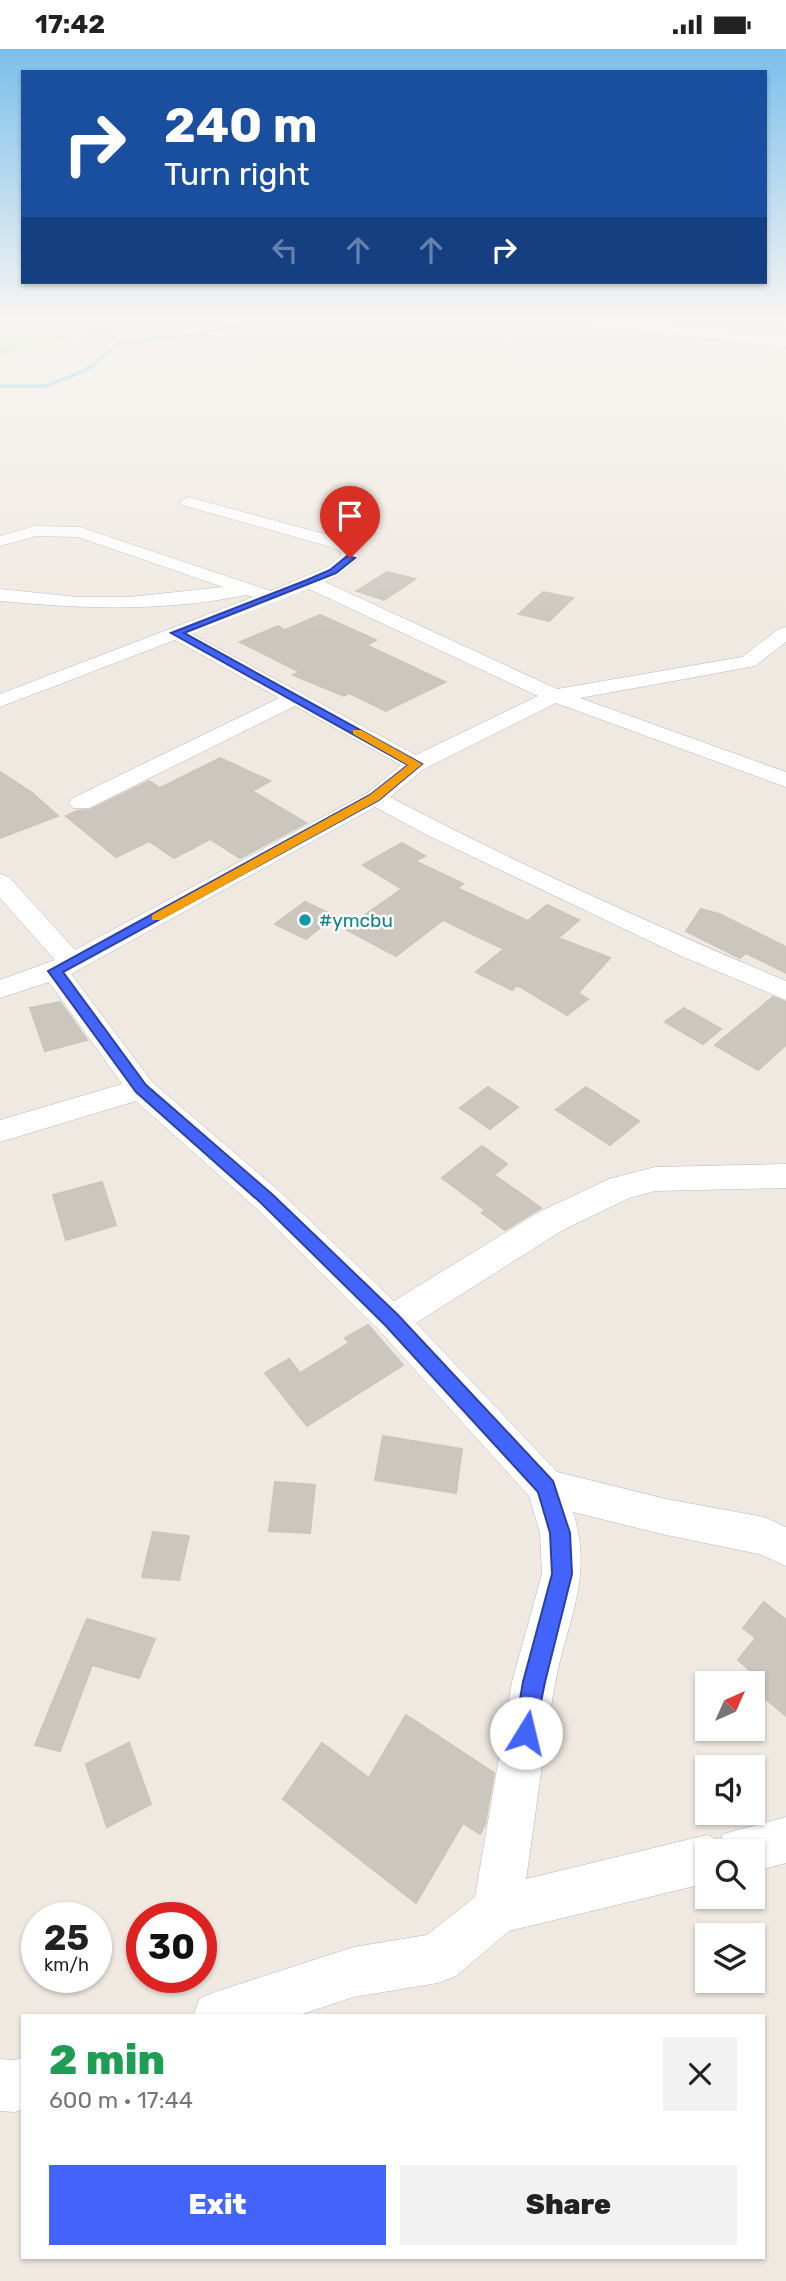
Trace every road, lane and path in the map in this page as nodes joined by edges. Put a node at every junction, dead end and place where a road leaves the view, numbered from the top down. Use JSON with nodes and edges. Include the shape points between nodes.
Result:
{"nodes":[{"id":1,"x":188,"y":502,"type":"dead end"},
{"id":2,"x":0,"y":541,"type":"edge"},
{"id":3,"x":310,"y":582,"type":"junction"},
{"id":4,"x":247,"y":589,"type":"junction"},
{"id":5,"x":0,"y":595,"type":"edge"},
{"id":6,"x":271,"y":597,"type":"junction"},
{"id":7,"x":176,"y":633,"type":"junction"},
{"id":8,"x":786,"y":633,"type":"edge"},
{"id":9,"x":555,"y":696,"type":"junction"},
{"id":10,"x":295,"y":698,"type":"junction"},
{"id":11,"x":0,"y":702,"type":"edge"},
{"id":12,"x":416,"y":764,"type":"junction"},
{"id":13,"x":786,"y":780,"type":"edge"},
{"id":14,"x":374,"y":798,"type":"junction"},
{"id":15,"x":81,"y":803,"type":"dead end"},
{"id":16,"x":0,"y":882,"type":"edge"},
{"id":17,"x":62,"y":966,"type":"junction"},
{"id":18,"x":0,"y":989,"type":"edge"},
{"id":19,"x":786,"y":991,"type":"edge"},
{"id":20,"x":141,"y":1089,"type":"junction"},
{"id":21,"x":0,"y":1131,"type":"edge"},
{"id":22,"x":786,"y":1175,"type":"edge"},
{"id":23,"x":391,"y":1320,"type":"junction"},
{"id":24,"x":546,"y":1487,"type":"junction"},
{"id":25,"x":786,"y":1547,"type":"edge"},
{"id":26,"x":786,"y":1840,"type":"edge"},
{"id":27,"x":765,"y":1845,"type":"edge"},
{"id":28,"x":695,"y":1862,"type":"edge"},
{"id":29,"x":497,"y":1910,"type":"junction"},
{"id":30,"x":224,"y":2014,"type":"edge"},
{"id":31,"x":21,"y":2084,"type":"edge"},
{"id":32,"x":0,"y":2085,"type":"edge"}],
"edges":[{"from":1,"to":3,"type":"street","via":[[349,550],[350,558],[343,565]]},
{"from":2,"to":4,"type":"street","via":[[35,531],[80,532]]},
{"from":3,"to":6,"type":"street"},
{"from":3,"to":9,"type":"street"},
{"from":4,"to":5,"type":"street","via":[[131,603]]},
{"from":4,"to":6,"type":"street"},
{"from":6,"to":7,"type":"street"},
{"from":7,"to":10,"type":"street"},
{"from":7,"to":11,"type":"street"},
{"from":8,"to":9,"type":"street","via":[[748,661]]},
{"from":9,"to":12,"type":"street"},
{"from":9,"to":13,"type":"street"},
{"from":10,"to":12,"type":"street"},
{"from":10,"to":15,"type":"street"},
{"from":12,"to":14,"type":"street"},
{"from":14,"to":17,"type":"street"},
{"from":14,"to":19,"type":"street","via":[[690,950]]},
{"from":16,"to":17,"type":"street"},
{"from":17,"to":18,"type":"street"},
{"from":17,"to":20,"type":"street"},
{"from":20,"to":21,"type":"street"},
{"from":20,"to":23,"type":"street","via":[[267,1199]]},
{"from":22,"to":23,"type":"street","via":[[655,1179],[620,1188],[551,1221]]},
{"from":23,"to":24,"type":"street"},
{"from":24,"to":25,"type":"street","via":[[764,1536]]},
{"from":24,"to":29,"type":"street","via":[[560,1533],[562,1574],[534,1682]]},
{"from":26,"to":27,"type":"street"},
{"from":28,"to":29,"type":"street"},
{"from":29,"to":30,"type":"street","via":[[438,1958],[354,1972]]},
{"from":31,"to":32,"type":"street"}]}
